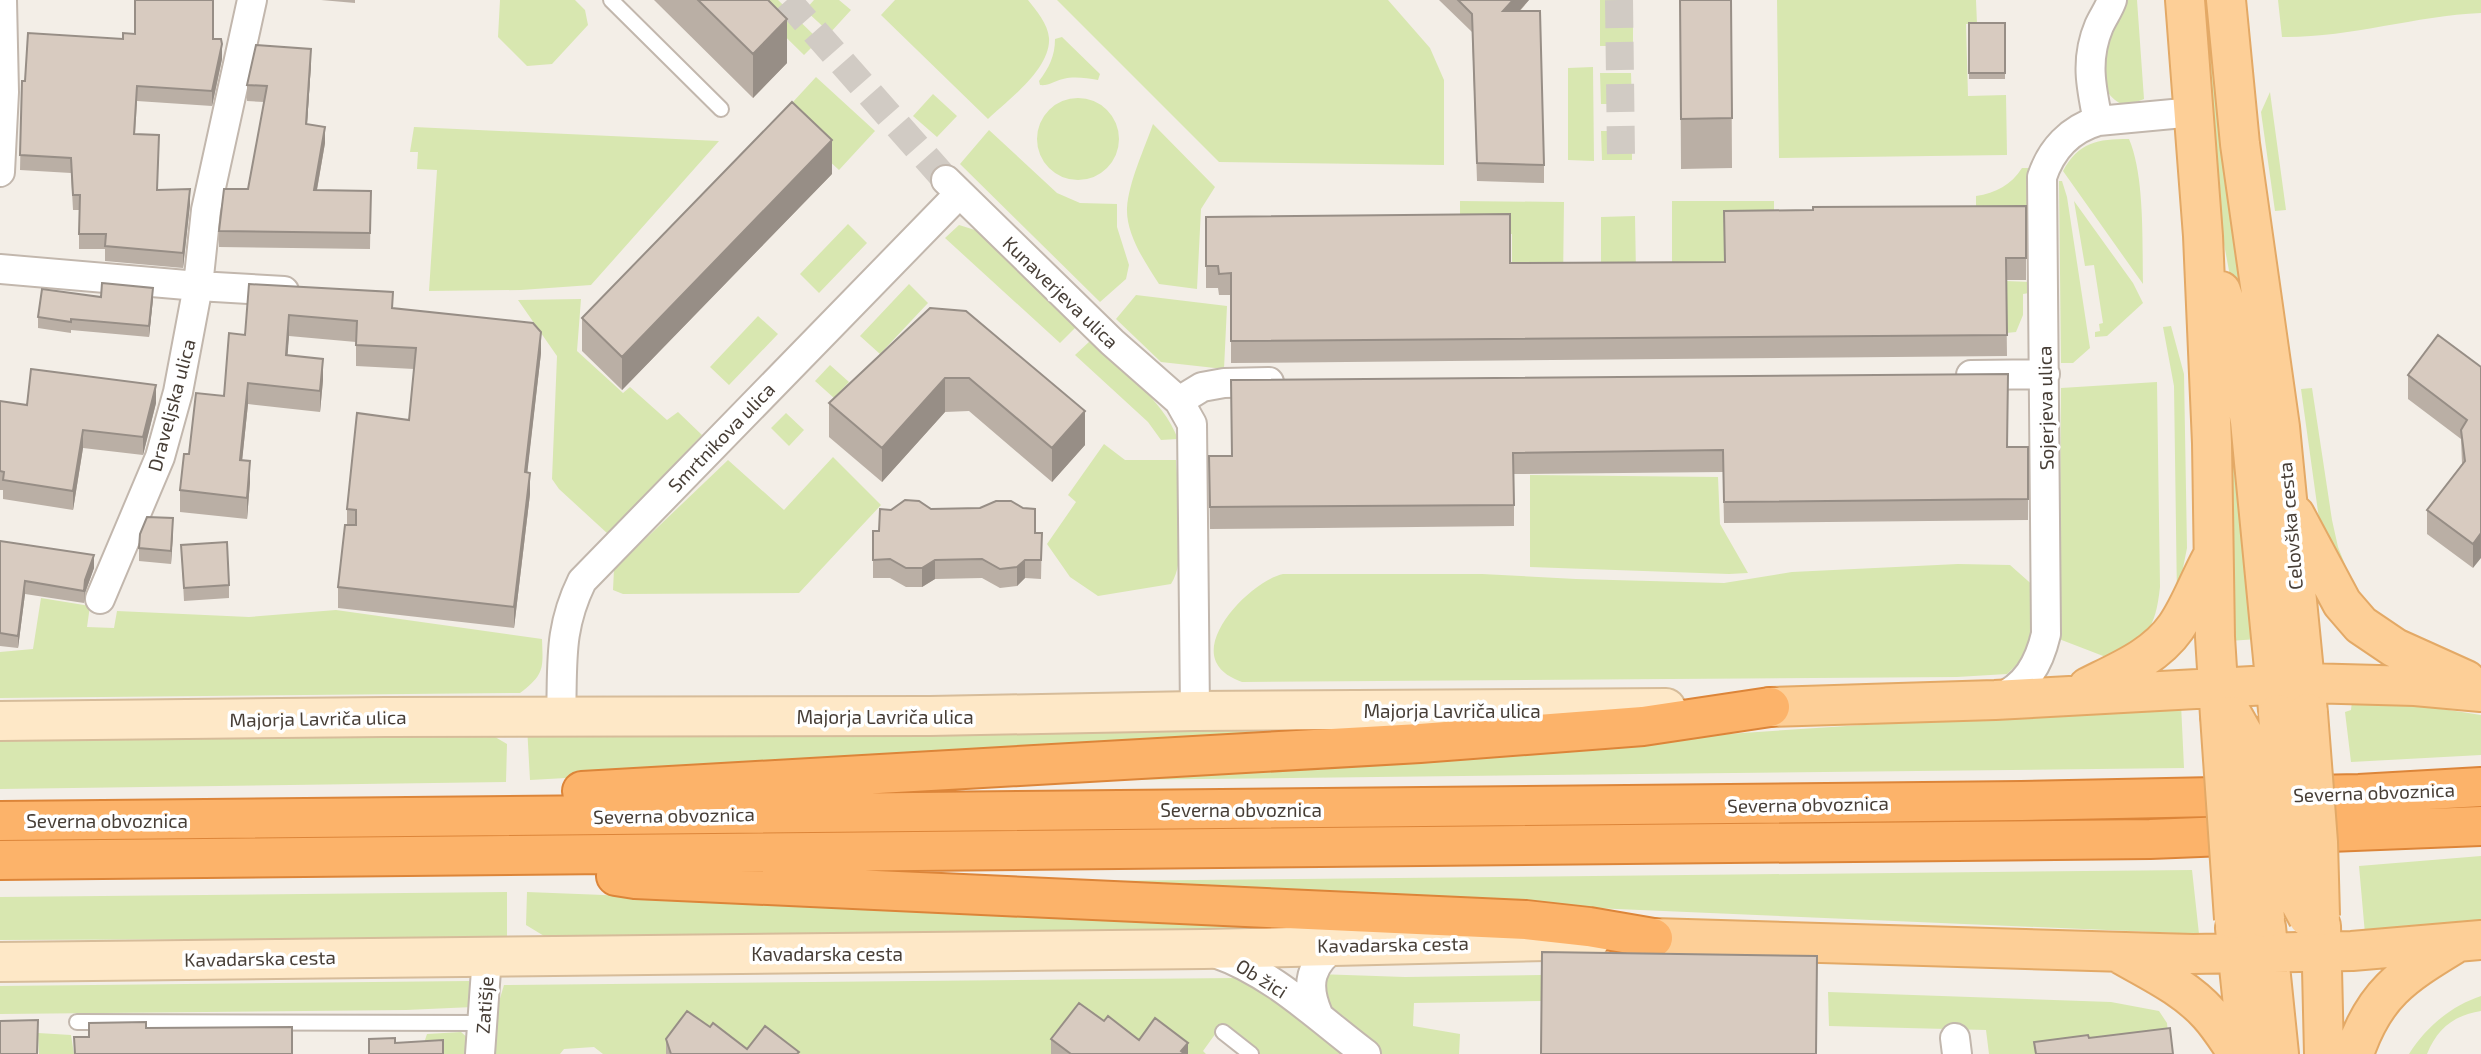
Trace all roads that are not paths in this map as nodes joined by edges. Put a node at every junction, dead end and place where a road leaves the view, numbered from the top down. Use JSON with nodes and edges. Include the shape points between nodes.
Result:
{"nodes":[{"id":1,"x":2,"y":0,"type":"edge"},
{"id":2,"x":252,"y":0,"type":"edge"},
{"id":3,"x":611,"y":0,"type":"edge"},
{"id":4,"x":2112,"y":0,"type":"edge"},
{"id":5,"x":2185,"y":0,"type":"edge"},
{"id":6,"x":2226,"y":0,"type":"edge"},
{"id":7,"x":721,"y":109,"type":"dead end"},
{"id":8,"x":2194,"y":112,"type":"junction"},
{"id":9,"x":2098,"y":121,"type":"junction"},
{"id":10,"x":0,"y":172,"type":"edge"},
{"id":11,"x":952,"y":187,"type":"joint"},
{"id":12,"x":2203,"y":236,"type":"junction"},
{"id":13,"x":0,"y":269,"type":"edge"},
{"id":14,"x":198,"y":286,"type":"junction"},
{"id":15,"x":316,"y":293,"type":"edge"},
{"id":16,"x":2045,"y":374,"type":"junction"},
{"id":17,"x":1948,"y":375,"type":"edge"},
{"id":18,"x":1293,"y":382,"type":"edge"},
{"id":19,"x":1179,"y":401,"type":"junction"},
{"id":20,"x":2288,"y":504,"type":"junction"},
{"id":21,"x":2213,"y":554,"type":"junction"},
{"id":22,"x":100,"y":599,"type":"dead end"},
{"id":23,"x":2481,"y":687,"type":"edge"},
{"id":24,"x":2481,"y":692,"type":"edge"},
{"id":25,"x":2073,"y":695,"type":"junction"},
{"id":26,"x":2292,"y":698,"type":"junction"},
{"id":27,"x":1995,"y":700,"type":"junction"},
{"id":28,"x":2217,"y":701,"type":"junction"},
{"id":29,"x":1770,"y":707,"type":"junction"},
{"id":30,"x":1195,"y":711,"type":"junction"},
{"id":31,"x":561,"y":717,"type":"junction"},
{"id":32,"x":0,"y":721,"type":"edge"},
{"id":33,"x":2481,"y":788,"type":"edge"},
{"id":34,"x":404,"y":817,"type":"junction"},
{"id":35,"x":0,"y":821,"type":"edge"},
{"id":36,"x":2481,"y":826,"type":"edge"},
{"id":37,"x":479,"y":855,"type":"junction"},
{"id":38,"x":0,"y":860,"type":"edge"},
{"id":39,"x":2325,"y":934,"type":"junction"},
{"id":40,"x":2251,"y":936,"type":"junction"},
{"id":41,"x":1653,"y":938,"type":"junction"},
{"id":42,"x":2469,"y":942,"type":"edge"},
{"id":43,"x":1337,"y":945,"type":"junction"},
{"id":44,"x":1204,"y":949,"type":"junction"},
{"id":45,"x":2114,"y":951,"type":"junction"},
{"id":46,"x":487,"y":956,"type":"junction"},
{"id":47,"x":0,"y":962,"type":"edge"},
{"id":48,"x":1318,"y":1014,"type":"junction"},
{"id":49,"x":77,"y":1022,"type":"dead end"},
{"id":50,"x":483,"y":1023,"type":"junction"},
{"id":51,"x":1223,"y":1032,"type":"dead end"},
{"id":52,"x":480,"y":1054,"type":"edge"},
{"id":53,"x":1251,"y":1054,"type":"edge"},
{"id":54,"x":1366,"y":1054,"type":"edge"},
{"id":55,"x":2238,"y":1054,"type":"edge"},
{"id":56,"x":2248,"y":1054,"type":"edge"},
{"id":57,"x":2279,"y":1054,"type":"edge"},
{"id":58,"x":2324,"y":1054,"type":"edge"},
{"id":59,"x":2354,"y":1054,"type":"edge"}],
"edges":[{"from":1,"to":10,"type":"street"},
{"from":2,"to":14,"type":"street","name":"Draveljska ulica","via":[[206,210]]},
{"from":3,"to":7,"type":"lane"},
{"from":4,"to":9,"type":"street","via":[[2099,27],[2089,75]]},
{"from":5,"to":8,"type":"main road"},
{"from":6,"to":20,"type":"main road","name":"Celovška cesta","via":[[2240,144]]},
{"from":8,"to":9,"type":"street","name":"Sojerjeva ulica"},
{"from":8,"to":12,"type":"main road"},
{"from":9,"to":16,"type":"street","name":"Sojerjeva ulica","via":[[2079,128],[2059,145],[2042,177]]},
{"from":11,"to":19,"type":"street","name":"Kunaverjeva ulica"},
{"from":11,"to":31,"type":"street","name":"Smrtnikova ulica","via":[[582,580],[564,629]]},
{"from":12,"to":21,"type":"main road"},
{"from":12,"to":26,"type":"main road","via":[[2231,320]]},
{"from":13,"to":14,"type":"street"},
{"from":14,"to":15,"type":"street"},
{"from":14,"to":22,"type":"street","name":"Draveljska ulica","via":[[160,457]]},
{"from":16,"to":17,"type":"street"},
{"from":16,"to":27,"type":"street","name":"Sojerjeva ulica","via":[[2046,634],[2030,676]]},
{"from":18,"to":19,"type":"street","via":[[1224,383],[1202,387]]},
{"from":19,"to":30,"type":"street","name":"Kunaverjeva ulica","via":[[1192,424]]},
{"from":20,"to":23,"type":"main road","via":[[2342,603],[2361,625],[2411,657]]},
{"from":20,"to":26,"type":"main road","name":"Celovška cesta"},
{"from":21,"to":25,"type":"main road","via":[[2177,626],[2165,639],[2147,657]]},
{"from":21,"to":28,"type":"main road"},
{"from":24,"to":26,"type":"main road","via":[[2415,686]]},
{"from":25,"to":27,"type":"main road"},
{"from":25,"to":28,"type":"main road"},
{"from":26,"to":28,"type":"main road"},
{"from":26,"to":39,"type":"main road","name":"Celovška cesta","bridge":true,"via":[[2318,842]]},
{"from":27,"to":29,"type":"main road"},
{"from":28,"to":40,"type":"main road","bridge":true},
{"from":29,"to":30,"type":"street","name":"Majorja Lavriča ulica"},
{"from":29,"to":34,"type":"highway","via":[[1643,726],[1420,743],[498,795],[451,802]]},
{"from":30,"to":31,"type":"street","name":"Majorja Lavriča ulica"},
{"from":31,"to":32,"type":"street","name":"Majorja Lavriča ulica"},
{"from":33,"to":34,"type":"highway","name":"Severna obvoznica","via":[[2048,801]]},
{"from":34,"to":35,"type":"highway","name":"Severna obvoznica"},
{"from":36,"to":37,"type":"highway","name":"Severna obvoznica","via":[[2150,839]]},
{"from":37,"to":38,"type":"highway","name":"Severna obvoznica"},
{"from":37,"to":41,"type":"highway","via":[[635,879],[1526,920]]},
{"from":39,"to":40,"type":"main road"},
{"from":39,"to":42,"type":"main road"},
{"from":39,"to":58,"type":"main road","name":"Celovška cesta"},
{"from":40,"to":45,"type":"main road"},
{"from":40,"to":56,"type":"main road"},
{"from":40,"to":57,"type":"main road"},
{"from":41,"to":43,"type":"street","name":"Kavadarska cesta"},
{"from":41,"to":45,"type":"main road"},
{"from":42,"to":59,"type":"main road","via":[[2400,980],[2371,1016]]},
{"from":43,"to":44,"type":"street","name":"Kavadarska cesta"},
{"from":43,"to":48,"type":"street","name":"Ob žici","via":[[1324,955],[1311,979]]},
{"from":44,"to":46,"type":"street","name":"Kavadarska cesta"},
{"from":44,"to":48,"type":"street","name":"Ob žici","via":[[1249,967]]},
{"from":45,"to":55,"type":"main road","via":[[2199,1004]]},
{"from":46,"to":47,"type":"street","name":"Kavadarska cesta"},
{"from":46,"to":50,"type":"street","name":"Zatišje"},
{"from":48,"to":54,"type":"street","name":"Ob žici"},
{"from":49,"to":50,"type":"lane"},
{"from":50,"to":52,"type":"street","name":"Zatišje"},
{"from":51,"to":53,"type":"lane"}]}
